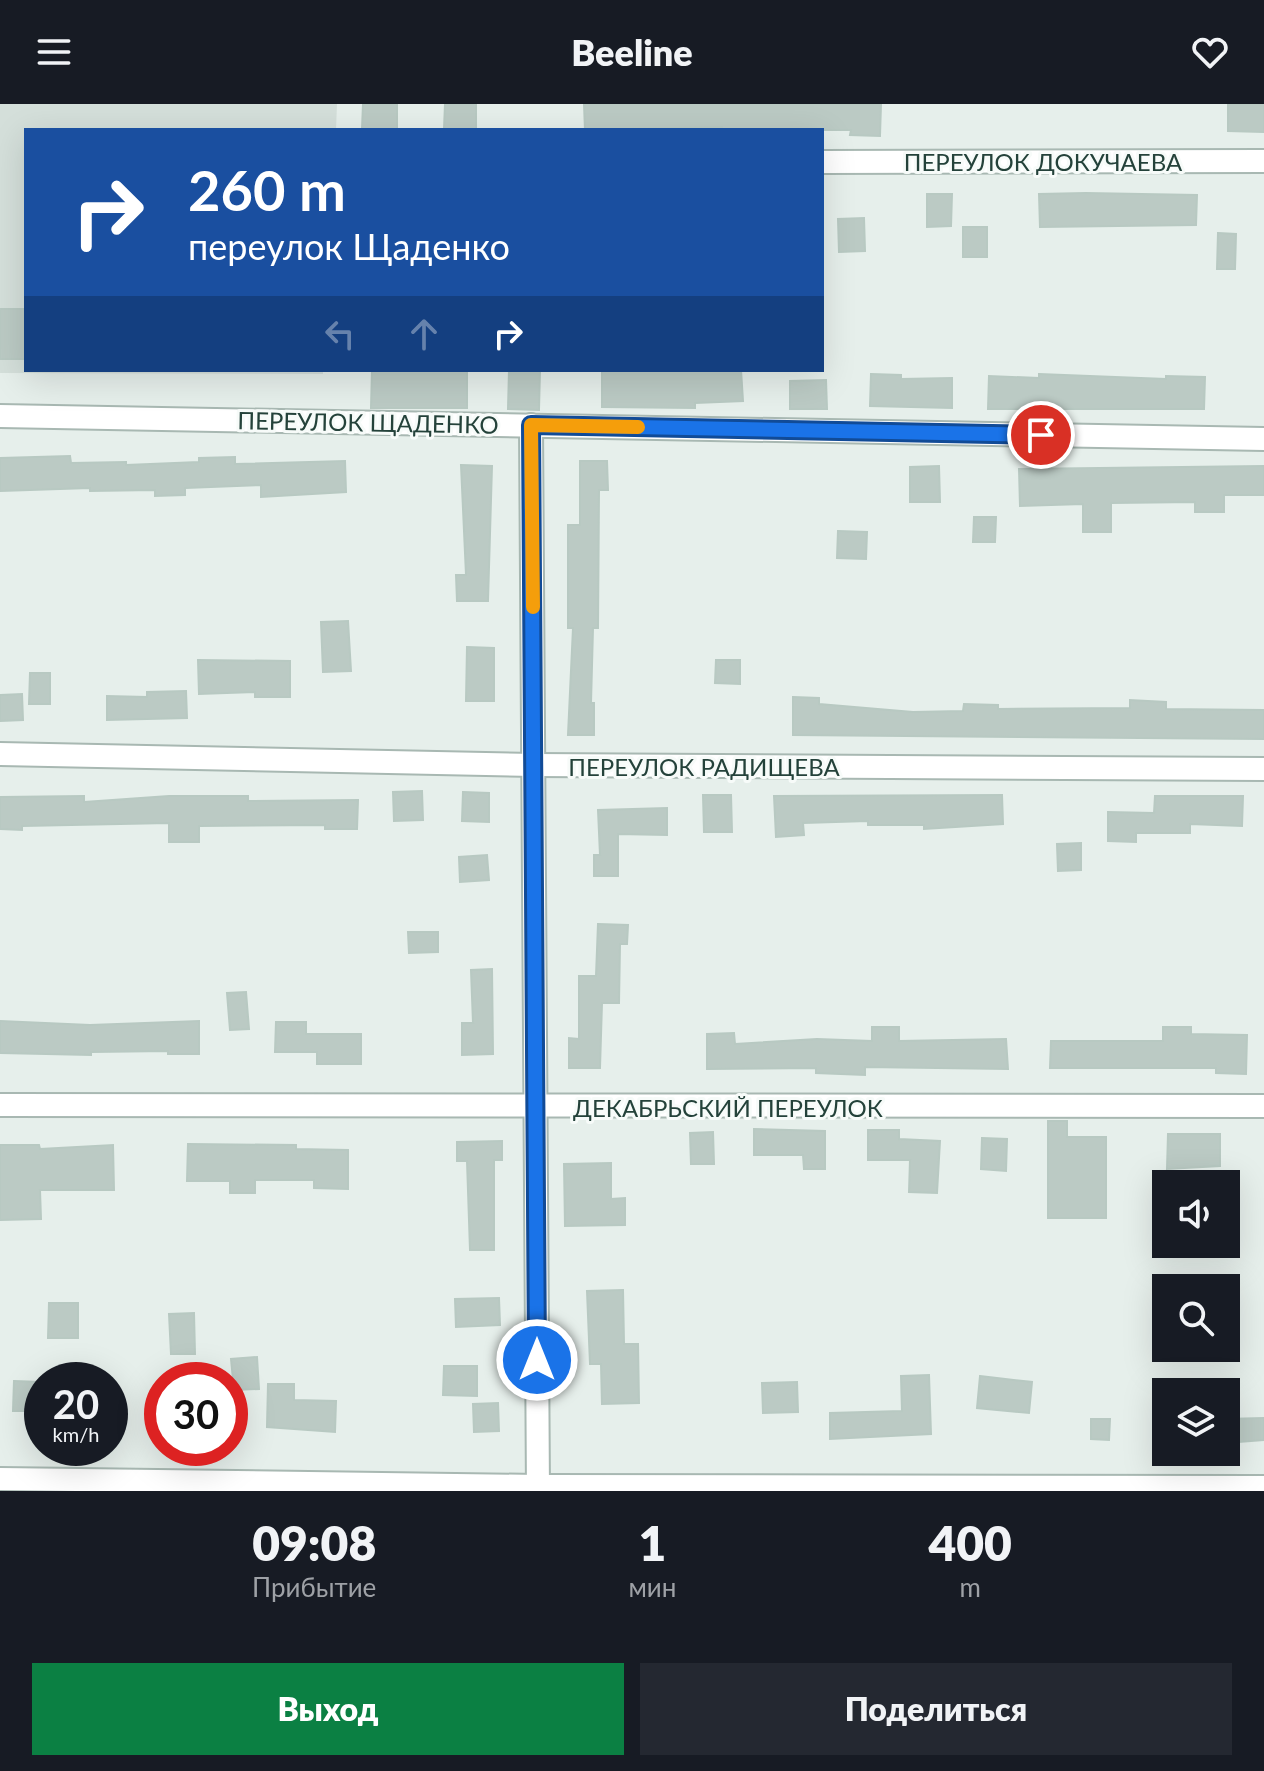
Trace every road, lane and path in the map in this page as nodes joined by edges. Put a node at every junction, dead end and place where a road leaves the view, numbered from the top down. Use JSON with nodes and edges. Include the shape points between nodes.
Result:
{"nodes":[{"id":1,"x":1264,"y":161,"type":"edge"},
{"id":2,"x":824,"y":162,"type":"edge"},
{"id":3,"x":0,"y":416,"type":"edge"},
{"id":4,"x":531,"y":425,"type":"junction"},
{"id":5,"x":1264,"y":439,"type":"edge"},
{"id":6,"x":0,"y":754,"type":"edge"},
{"id":7,"x":534,"y":765,"type":"junction"},
{"id":8,"x":1264,"y":769,"type":"edge"},
{"id":9,"x":0,"y":1105,"type":"edge"},
{"id":10,"x":1264,"y":1106,"type":"edge"},
{"id":11,"x":536,"y":1107,"type":"junction"},
{"id":12,"x":0,"y":1479,"type":"edge"},
{"id":13,"x":1264,"y":1487,"type":"edge"},
{"id":14,"x":538,"y":1488,"type":"edge"}],
"edges":[{"from":1,"to":2,"type":"street","name":"ПЕРЕУЛОК ДОКУЧАЕВА"},
{"from":3,"to":4,"type":"street","name":"ПЕРЕУЛОК ЩАДЕНКО"},
{"from":4,"to":5,"type":"street","name":"ПЕРЕУЛОК ЩАДЕНКО"},
{"from":4,"to":7,"type":"street"},
{"from":6,"to":7,"type":"street","name":"ПЕРЕУЛОК РАДИЩЕВА"},
{"from":7,"to":8,"type":"street","name":"ПЕРЕУЛОК РАДИЩЕВА"},
{"from":7,"to":11,"type":"street"},
{"from":9,"to":11,"type":"street","name":"ДЕКАБРЬСКИЙ ПЕРЕУЛОК"},
{"from":10,"to":11,"type":"street","name":"ДЕКАБРЬСКИЙ ПЕРЕУЛОК"},
{"from":11,"to":14,"type":"street"},
{"from":12,"to":14,"type":"street"},
{"from":13,"to":14,"type":"street"}]}
